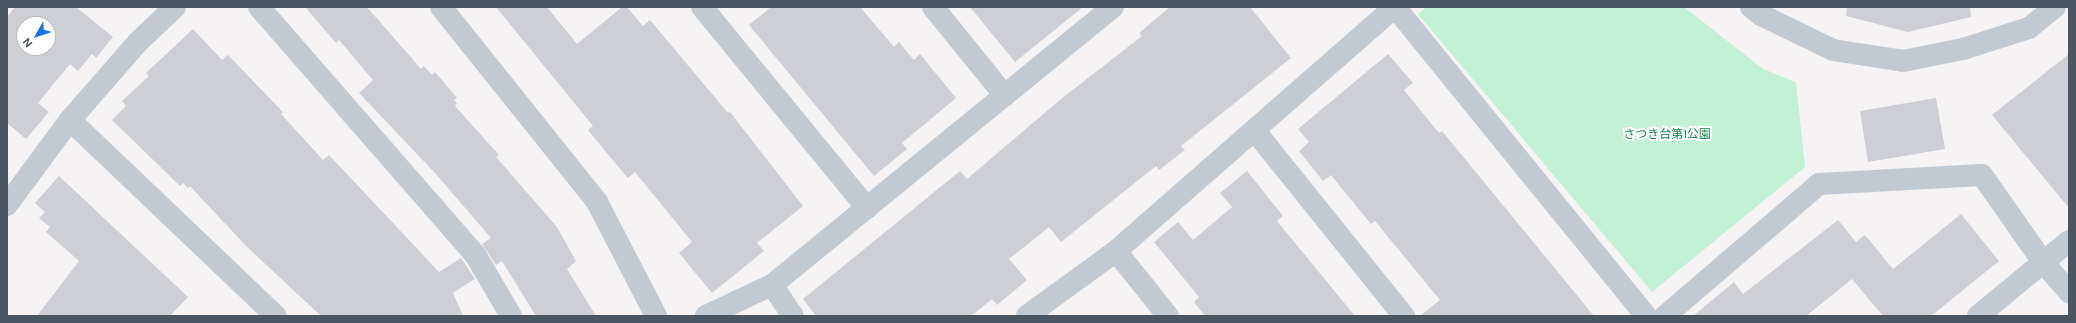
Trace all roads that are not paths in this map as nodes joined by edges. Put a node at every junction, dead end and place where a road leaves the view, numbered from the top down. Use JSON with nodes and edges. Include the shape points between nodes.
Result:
{"nodes":[{"id":1,"x":175,"y":7,"type":"edge"},
{"id":2,"x":259,"y":7,"type":"edge"},
{"id":3,"x":441,"y":7,"type":"edge"},
{"id":4,"x":702,"y":7,"type":"edge"},
{"id":5,"x":933,"y":7,"type":"edge"},
{"id":6,"x":1113,"y":7,"type":"edge"},
{"id":7,"x":1395,"y":7,"type":"edge"},
{"id":8,"x":1751,"y":7,"type":"edge"},
{"id":9,"x":2055,"y":7,"type":"edge"},
{"id":10,"x":1005,"y":96,"type":"junction"},
{"id":11,"x":70,"y":120,"type":"junction"},
{"id":12,"x":1255,"y":131,"type":"junction"},
{"id":13,"x":7,"y":205,"type":"edge"},
{"id":14,"x":867,"y":208,"type":"junction"},
{"id":15,"x":2069,"y":241,"type":"edge"},
{"id":16,"x":1116,"y":251,"type":"junction"},
{"id":17,"x":2043,"y":262,"type":"junction"},
{"id":18,"x":772,"y":285,"type":"junction"},
{"id":19,"x":2069,"y":292,"type":"edge"},
{"id":20,"x":276,"y":316,"type":"edge"},
{"id":21,"x":512,"y":316,"type":"edge"},
{"id":22,"x":656,"y":316,"type":"edge"},
{"id":23,"x":706,"y":316,"type":"edge"},
{"id":24,"x":794,"y":316,"type":"edge"},
{"id":25,"x":1026,"y":316,"type":"edge"},
{"id":26,"x":1168,"y":316,"type":"edge"},
{"id":27,"x":1404,"y":316,"type":"edge"},
{"id":28,"x":1646,"y":316,"type":"edge"},
{"id":29,"x":1665,"y":316,"type":"edge"},
{"id":30,"x":1978,"y":316,"type":"edge"}],
"edges":[{"from":1,"to":11,"type":"street","via":[[138,42]]},
{"from":2,"to":21,"type":"street","via":[[476,256]]},
{"from":3,"to":22,"type":"street","via":[[597,202]]},
{"from":4,"to":14,"type":"street"},
{"from":5,"to":10,"type":"street"},
{"from":6,"to":10,"type":"street"},
{"from":7,"to":12,"type":"street"},
{"from":7,"to":28,"type":"street"},
{"from":8,"to":9,"type":"street","via":[[1761,15],[1833,50],[1903,61],[1963,49],[2029,28]]},
{"from":10,"to":14,"type":"street"},
{"from":11,"to":13,"type":"street"},
{"from":11,"to":20,"type":"street"},
{"from":12,"to":16,"type":"street"},
{"from":12,"to":27,"type":"street"},
{"from":14,"to":18,"type":"street"},
{"from":15,"to":17,"type":"street"},
{"from":16,"to":25,"type":"street"},
{"from":16,"to":26,"type":"street"},
{"from":17,"to":19,"type":"street"},
{"from":17,"to":29,"type":"street","via":[[1982,175],[1818,184]]},
{"from":17,"to":30,"type":"street"},
{"from":18,"to":23,"type":"street"},
{"from":18,"to":24,"type":"street"}]}
